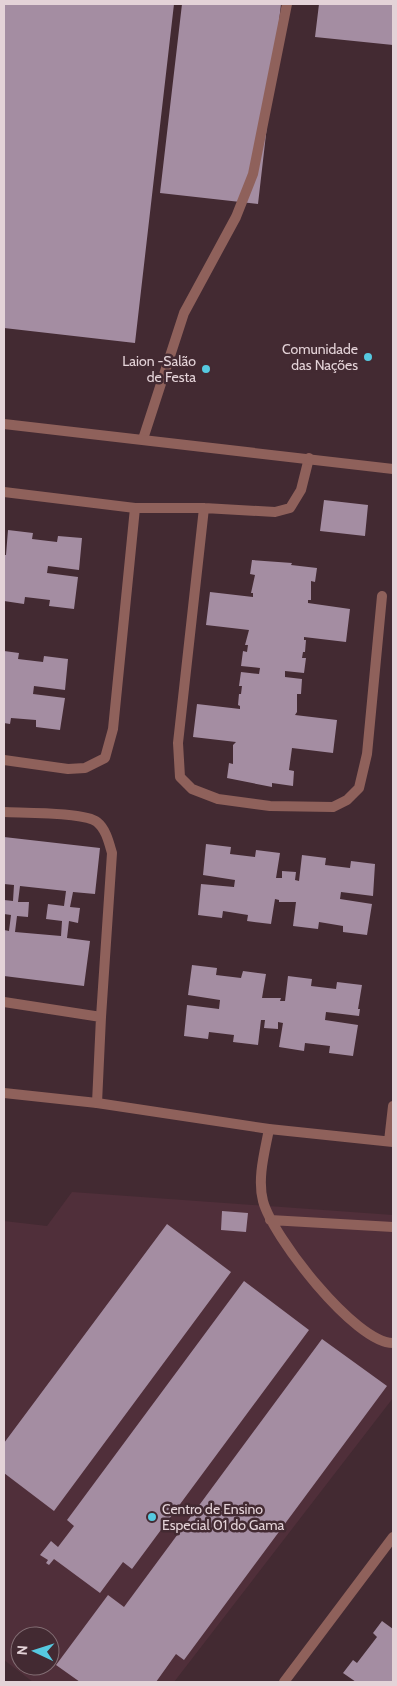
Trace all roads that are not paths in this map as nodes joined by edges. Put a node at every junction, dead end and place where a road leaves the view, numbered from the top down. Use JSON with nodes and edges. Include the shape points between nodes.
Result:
{"nodes":[{"id":1,"x":287,"y":4,"type":"edge"},
{"id":2,"x":4,"y":424,"type":"edge"},
{"id":3,"x":142,"y":439,"type":"junction"},
{"id":4,"x":309,"y":458,"type":"junction"},
{"id":5,"x":393,"y":469,"type":"edge"},
{"id":6,"x":4,"y":492,"type":"edge"},
{"id":7,"x":135,"y":508,"type":"junction"},
{"id":8,"x":204,"y":508,"type":"junction"},
{"id":9,"x":382,"y":596,"type":"dead end"},
{"id":10,"x":4,"y":760,"type":"edge"},
{"id":11,"x":4,"y":812,"type":"edge"},
{"id":12,"x":4,"y":1002,"type":"edge"},
{"id":13,"x":101,"y":1016,"type":"junction"},
{"id":14,"x":4,"y":1094,"type":"edge"},
{"id":15,"x":97,"y":1103,"type":"junction"},
{"id":16,"x":393,"y":1106,"type":"edge"},
{"id":17,"x":269,"y":1129,"type":"junction"},
{"id":18,"x":391,"y":1142,"type":"edge"},
{"id":19,"x":270,"y":1220,"type":"junction"},
{"id":20,"x":393,"y":1227,"type":"edge"},
{"id":21,"x":393,"y":1343,"type":"edge"},
{"id":22,"x":393,"y":1537,"type":"edge"},
{"id":23,"x":284,"y":1682,"type":"edge"}],
"edges":[{"from":1,"to":3,"type":"street","via":[[253,174],[236,217],[184,313]]},
{"from":2,"to":3,"type":"street"},
{"from":3,"to":4,"type":"street"},
{"from":4,"to":5,"type":"street"},
{"from":4,"to":8,"type":"street","via":[[301,490],[290,508],[275,512]]},
{"from":6,"to":7,"type":"street"},
{"from":7,"to":8,"type":"street"},
{"from":7,"to":10,"type":"street","via":[[113,729],[105,758],[85,768],[68,769]]},
{"from":8,"to":9,"type":"street","via":[[178,743],[180,777],[192,789],[218,799],[270,806],[333,807],[347,800],[359,788],[366,754]]},
{"from":11,"to":13,"type":"street","via":[[83,816],[97,821],[106,834],[112,854]]},
{"from":12,"to":13,"type":"street"},
{"from":13,"to":15,"type":"street"},
{"from":14,"to":15,"type":"street"},
{"from":15,"to":17,"type":"street"},
{"from":16,"to":18,"type":"street"},
{"from":17,"to":18,"type":"street"},
{"from":17,"to":19,"type":"street","via":[[261,1180],[262,1199]]},
{"from":19,"to":20,"type":"street"},
{"from":19,"to":21,"type":"street","via":[[290,1252],[334,1304],[373,1336]]},
{"from":22,"to":23,"type":"street"}]}
